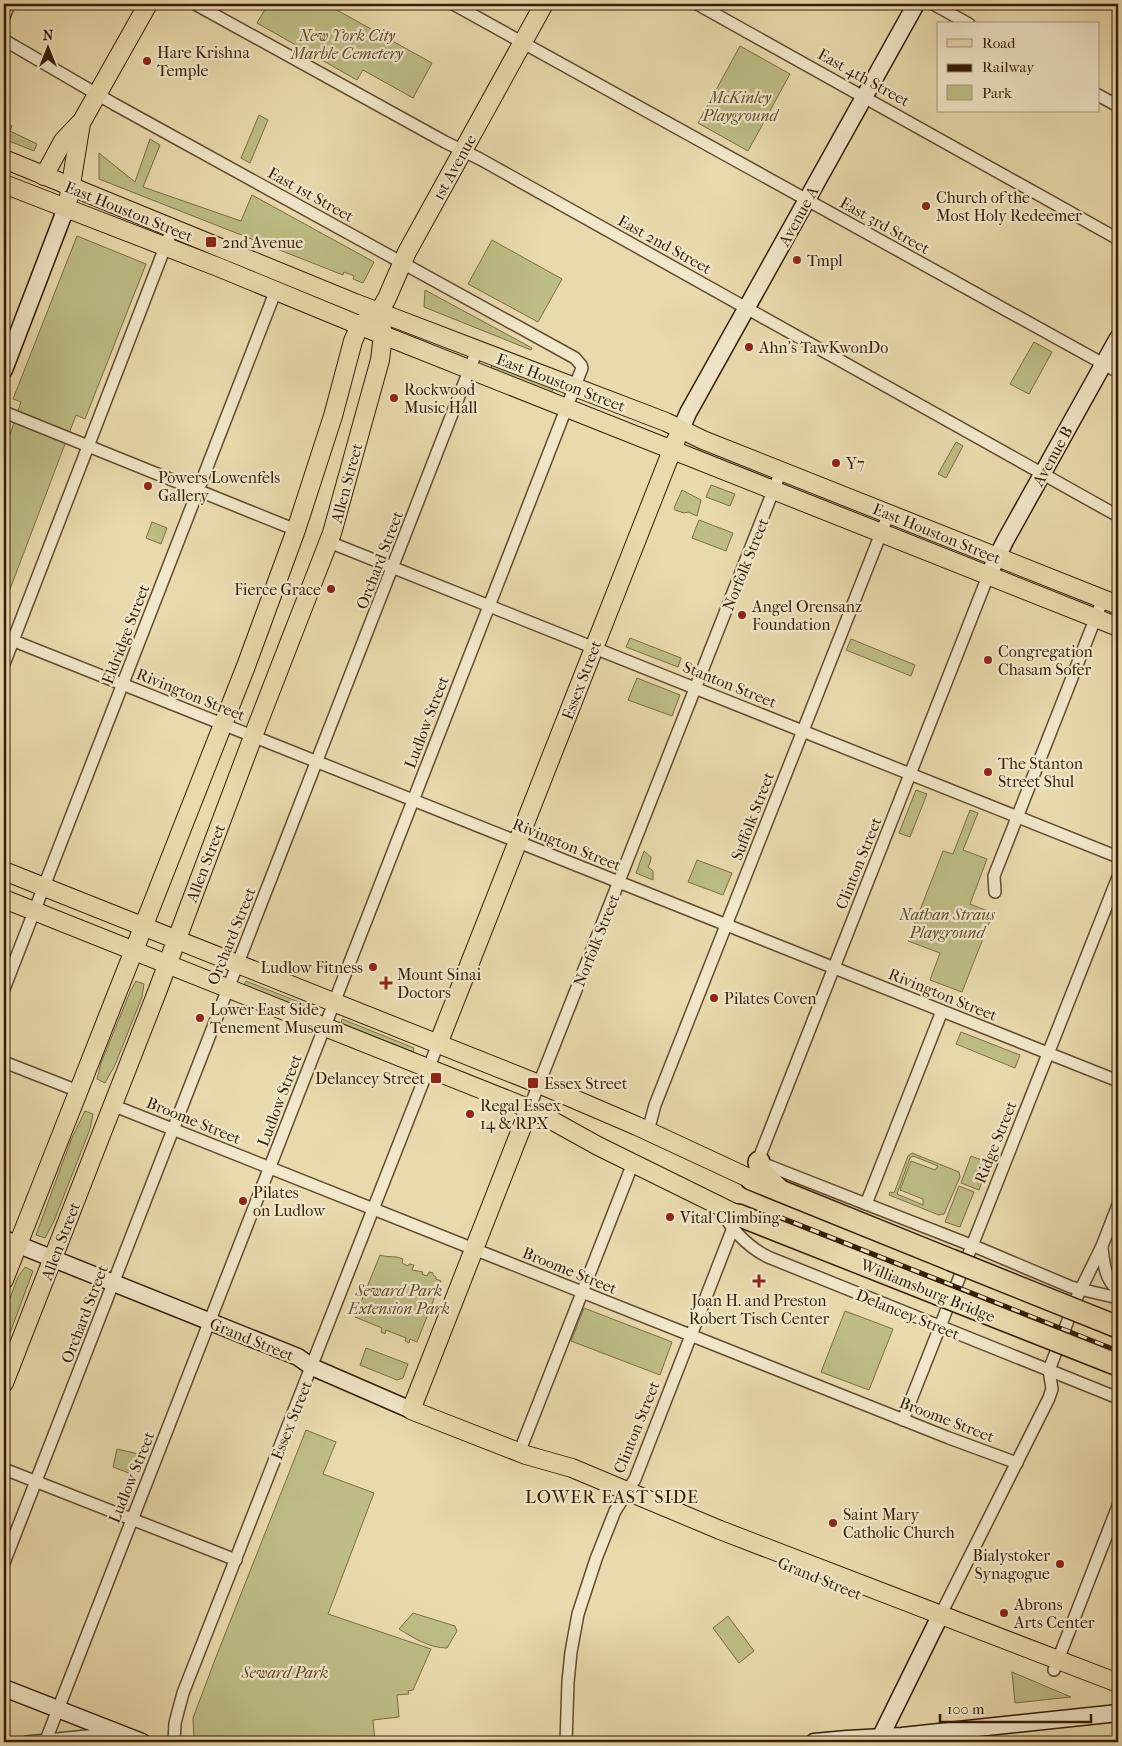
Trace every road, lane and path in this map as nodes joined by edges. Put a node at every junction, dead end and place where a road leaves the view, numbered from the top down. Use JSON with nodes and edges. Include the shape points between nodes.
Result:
{"nodes":[{"id":1,"x":9,"y":4,"type":"edge"},
{"id":2,"x":148,"y":4,"type":"edge"},
{"id":3,"x":195,"y":4,"type":"edge"},
{"id":4,"x":453,"y":4,"type":"edge"},
{"id":5,"x":544,"y":4,"type":"edge"},
{"id":6,"x":697,"y":4,"type":"edge"},
{"id":7,"x":916,"y":4,"type":"edge"},
{"id":8,"x":933,"y":4,"type":"edge"},
{"id":9,"x":4,"y":17,"type":"edge"},
{"id":10,"x":965,"y":22,"type":"edge"},
{"id":11,"x":4,"y":40,"type":"edge"},
{"id":12,"x":523,"y":43,"type":"junction"},
{"id":13,"x":97,"y":93,"type":"junction"},
{"id":14,"x":865,"y":96,"type":"junction"},
{"id":15,"x":1100,"y":96,"type":"edge"},
{"id":16,"x":1118,"y":106,"type":"edge"},
{"id":17,"x":81,"y":123,"type":"junction"},
{"id":18,"x":463,"y":151,"type":"junction"},
{"id":19,"x":4,"y":159,"type":"edge"},
{"id":20,"x":44,"y":176,"type":"junction"},
{"id":21,"x":4,"y":184,"type":"edge"},
{"id":22,"x":71,"y":187,"type":"junction"},
{"id":23,"x":807,"y":200,"type":"junction"},
{"id":24,"x":66,"y":208,"type":"junction"},
{"id":25,"x":172,"y":228,"type":"junction"},
{"id":26,"x":1118,"y":239,"type":"edge"},
{"id":27,"x":165,"y":246,"type":"junction"},
{"id":28,"x":402,"y":263,"type":"junction"},
{"id":29,"x":276,"y":290,"type":"junction"},
{"id":30,"x":747,"y":308,"type":"junction"},
{"id":31,"x":379,"y":312,"type":"junction"},
{"id":32,"x":360,"y":325,"type":"junction"},
{"id":33,"x":384,"y":335,"type":"junction"},
{"id":34,"x":1118,"y":338,"type":"edge"},
{"id":35,"x":477,"y":350,"type":"junction"},
{"id":36,"x":1111,"y":368,"type":"edge"},
{"id":37,"x":470,"y":369,"type":"junction"},
{"id":38,"x":4,"y":370,"type":"edge"},
{"id":39,"x":575,"y":387,"type":"junction"},
{"id":40,"x":567,"y":408,"type":"junction"},
{"id":41,"x":4,"y":412,"type":"edge"},
{"id":42,"x":681,"y":429,"type":"junction"},
{"id":43,"x":89,"y":447,"type":"junction"},
{"id":44,"x":672,"y":450,"type":"junction"},
{"id":45,"x":781,"y":471,"type":"junction"},
{"id":46,"x":1042,"y":474,"type":"junction"},
{"id":47,"x":198,"y":490,"type":"junction"},
{"id":48,"x":773,"y":491,"type":"junction"},
{"id":49,"x":889,"y":514,"type":"junction"},
{"id":50,"x":1118,"y":516,"type":"edge"},
{"id":51,"x":296,"y":530,"type":"junction"},
{"id":52,"x":881,"y":532,"type":"junction"},
{"id":53,"x":329,"y":542,"type":"junction"},
{"id":54,"x":997,"y":556,"type":"junction"},
{"id":55,"x":393,"y":568,"type":"junction"},
{"id":56,"x":988,"y":576,"type":"junction"},
{"id":57,"x":1111,"y":602,"type":"edge"},
{"id":58,"x":490,"y":606,"type":"junction"},
{"id":59,"x":1096,"y":618,"type":"junction"},
{"id":60,"x":1118,"y":627,"type":"edge"},
{"id":61,"x":8,"y":638,"type":"edge"},
{"id":62,"x":594,"y":648,"type":"junction"},
{"id":63,"x":4,"y":664,"type":"edge"},
{"id":64,"x":122,"y":684,"type":"junction"},
{"id":65,"x":695,"y":688,"type":"junction"},
{"id":66,"x":222,"y":724,"type":"junction"},
{"id":67,"x":803,"y":731,"type":"junction"},
{"id":68,"x":253,"y":737,"type":"junction"},
{"id":69,"x":317,"y":762,"type":"junction"},
{"id":70,"x":911,"y":774,"type":"junction"},
{"id":71,"x":413,"y":800,"type":"junction"},
{"id":72,"x":1016,"y":816,"type":"junction"},
{"id":73,"x":518,"y":842,"type":"junction"},
{"id":74,"x":1118,"y":857,"type":"edge"},
{"id":75,"x":4,"y":871,"type":"edge"},
{"id":76,"x":1118,"y":877,"type":"edge"},
{"id":77,"x":619,"y":882,"type":"junction"},
{"id":78,"x":44,"y":887,"type":"junction"},
{"id":79,"x":995,"y":892,"type":"dead end"},
{"id":80,"x":4,"y":899,"type":"edge"},
{"id":81,"x":34,"y":911,"type":"junction"},
{"id":82,"x":726,"y":925,"type":"junction"},
{"id":83,"x":143,"y":928,"type":"junction"},
{"id":84,"x":176,"y":940,"type":"junction"},
{"id":85,"x":135,"y":952,"type":"junction"},
{"id":86,"x":237,"y":964,"type":"junction"},
{"id":87,"x":167,"y":965,"type":"junction"},
{"id":88,"x":833,"y":968,"type":"junction"},
{"id":89,"x":227,"y":989,"type":"junction"},
{"id":90,"x":4,"y":990,"type":"edge"},
{"id":91,"x":334,"y":1003,"type":"junction"},
{"id":92,"x":942,"y":1011,"type":"junction"},
{"id":93,"x":324,"y":1028,"type":"junction"},
{"id":94,"x":438,"y":1044,"type":"junction"},
{"id":95,"x":1048,"y":1053,"type":"junction"},
{"id":96,"x":4,"y":1062,"type":"edge"},
{"id":97,"x":428,"y":1069,"type":"junction"},
{"id":98,"x":1118,"y":1081,"type":"edge"},
{"id":99,"x":539,"y":1084,"type":"junction"},
{"id":100,"x":78,"y":1091,"type":"junction"},
{"id":101,"x":112,"y":1105,"type":"junction"},
{"id":102,"x":529,"y":1109,"type":"junction"},
{"id":103,"x":174,"y":1129,"type":"junction"},
{"id":104,"x":648,"y":1131,"type":"junction"},
{"id":105,"x":633,"y":1163,"type":"junction"},
{"id":106,"x":270,"y":1168,"type":"junction"},
{"id":107,"x":755,"y":1171,"type":"junction"},
{"id":108,"x":866,"y":1204,"type":"junction"},
{"id":109,"x":1118,"y":1205,"type":"edge"},
{"id":110,"x":373,"y":1209,"type":"junction"},
{"id":111,"x":735,"y":1222,"type":"junction"},
{"id":112,"x":11,"y":1242,"type":"edge"},
{"id":113,"x":972,"y":1246,"type":"junction"},
{"id":114,"x":1102,"y":1246,"type":"junction"},
{"id":115,"x":474,"y":1249,"type":"junction"},
{"id":116,"x":53,"y":1259,"type":"junction"},
{"id":117,"x":4,"y":1280,"type":"edge"},
{"id":118,"x":114,"y":1283,"type":"junction"},
{"id":119,"x":1081,"y":1290,"type":"junction"},
{"id":120,"x":1118,"y":1290,"type":"edge"},
{"id":121,"x":582,"y":1292,"type":"junction"},
{"id":122,"x":1118,"y":1298,"type":"edge"},
{"id":123,"x":210,"y":1322,"type":"junction"},
{"id":124,"x":940,"y":1326,"type":"junction"},
{"id":125,"x":1118,"y":1327,"type":"edge"},
{"id":126,"x":690,"y":1335,"type":"junction"},
{"id":127,"x":1118,"y":1365,"type":"edge"},
{"id":128,"x":312,"y":1367,"type":"junction"},
{"id":129,"x":1049,"y":1370,"type":"junction"},
{"id":130,"x":4,"y":1383,"type":"edge"},
{"id":131,"x":1118,"y":1398,"type":"edge"},
{"id":132,"x":411,"y":1410,"type":"junction"},
{"id":133,"x":903,"y":1420,"type":"junction"},
{"id":134,"x":522,"y":1454,"type":"junction"},
{"id":135,"x":1017,"y":1463,"type":"junction"},
{"id":136,"x":4,"y":1469,"type":"edge"},
{"id":137,"x":35,"y":1481,"type":"junction"},
{"id":138,"x":624,"y":1494,"type":"junction"},
{"id":139,"x":1118,"y":1506,"type":"edge"},
{"id":140,"x":132,"y":1519,"type":"junction"},
{"id":141,"x":236,"y":1560,"type":"junction"},
{"id":142,"x":4,"y":1563,"type":"edge"},
{"id":143,"x":939,"y":1619,"type":"junction"},
{"id":144,"x":1056,"y":1664,"type":"junction"},
{"id":145,"x":1118,"y":1683,"type":"edge"},
{"id":146,"x":4,"y":1688,"type":"edge"},
{"id":147,"x":1118,"y":1691,"type":"edge"},
{"id":148,"x":59,"y":1709,"type":"junction"},
{"id":149,"x":1118,"y":1713,"type":"edge"},
{"id":150,"x":118,"y":1733,"type":"junction"},
{"id":151,"x":46,"y":1740,"type":"junction"},
{"id":152,"x":879,"y":1740,"type":"edge"},
{"id":153,"x":27,"y":1742,"type":"edge"},
{"id":154,"x":142,"y":1742,"type":"edge"},
{"id":155,"x":174,"y":1742,"type":"edge"},
{"id":156,"x":566,"y":1742,"type":"edge"},
{"id":157,"x":814,"y":1742,"type":"edge"}],
"edges":[{"from":1,"to":9,"type":"street"},
{"from":2,"to":13,"type":"main road"},
{"from":3,"to":18,"type":"street","name":"East 2nd Street"},
{"from":4,"to":12,"type":"street","name":"East 3rd Street"},
{"from":5,"to":12,"type":"main road","name":"1st Avenue"},
{"from":6,"to":14,"type":"street","name":"East 4th Street"},
{"from":7,"to":14,"type":"main road","name":"Avenue A"},
{"from":8,"to":10,"type":"street"},
{"from":11,"to":13,"type":"street","name":"East 1st Street"},
{"from":12,"to":18,"type":"main road","name":"1st Avenue"},
{"from":12,"to":23,"type":"street","name":"East 3rd Street"},
{"from":13,"to":17,"type":"main road"},
{"from":13,"to":28,"type":"street","name":"East 1st Street"},
{"from":14,"to":23,"type":"main road","name":"Avenue A"},
{"from":14,"to":26,"type":"street","name":"East 4th Street"},
{"from":15,"to":16,"type":"street"},
{"from":17,"to":20,"type":"main road","via":[[63,141]]},
{"from":17,"to":22,"type":"main road"},
{"from":18,"to":28,"type":"main road","name":"1st Avenue"},
{"from":18,"to":30,"type":"street","name":"East 2nd Street"},
{"from":19,"to":20,"type":"main road","name":"East Houston Street"},
{"from":20,"to":22,"type":"main road","name":"East Houston Street"},
{"from":21,"to":24,"type":"main road","name":"East Houston Street"},
{"from":22,"to":24,"type":"main road"},
{"from":22,"to":25,"type":"main road","name":"East Houston Street"},
{"from":23,"to":30,"type":"main road","name":"Avenue A"},
{"from":23,"to":36,"type":"street","name":"East 3rd Street"},
{"from":24,"to":27,"type":"main road","name":"East Houston Street"},
{"from":24,"to":38,"type":"main road"},
{"from":25,"to":27,"type":"street"},
{"from":25,"to":31,"type":"main road","name":"East Houston Street"},
{"from":27,"to":29,"type":"main road","name":"East Houston Street"},
{"from":27,"to":43,"type":"street"},
{"from":28,"to":31,"type":"main road","name":"1st Avenue"},
{"from":28,"to":39,"type":"street","name":"East 1st Street","via":[[575,358],[582,368]]},
{"from":29,"to":32,"type":"main road","name":"East Houston Street"},
{"from":29,"to":47,"type":"street","name":"Eldridge Street"},
{"from":30,"to":42,"type":"main road","name":"Avenue A"},
{"from":30,"to":46,"type":"street","name":"East 2nd Street"},
{"from":31,"to":32,"type":"main road"},
{"from":31,"to":33,"type":"main road"},
{"from":31,"to":35,"type":"main road","name":"East Houston Street"},
{"from":32,"to":33,"type":"main road","name":"East Houston Street"},
{"from":32,"to":51,"type":"main road","name":"Allen Street"},
{"from":33,"to":37,"type":"main road","name":"East Houston Street"},
{"from":33,"to":53,"type":"main road","name":"Allen Street","via":[[380,360]]},
{"from":34,"to":36,"type":"main road","name":"Avenue B"},
{"from":35,"to":37,"type":"street","name":"Orchard Street"},
{"from":35,"to":39,"type":"main road","name":"East Houston Street"},
{"from":36,"to":46,"type":"main road","name":"Avenue B"},
{"from":37,"to":40,"type":"main road","name":"East Houston Street"},
{"from":37,"to":55,"type":"street","name":"Orchard Street"},
{"from":39,"to":40,"type":"street","name":"Ludlow Street"},
{"from":39,"to":42,"type":"main road","name":"East Houston Street"},
{"from":40,"to":44,"type":"main road","name":"East Houston Street"},
{"from":40,"to":58,"type":"street","name":"Ludlow Street"},
{"from":41,"to":43,"type":"street"},
{"from":42,"to":44,"type":"main road","name":"Essex Street"},
{"from":42,"to":45,"type":"main road","name":"East Houston Street"},
{"from":43,"to":47,"type":"street"},
{"from":43,"to":61,"type":"street"},
{"from":44,"to":48,"type":"main road","name":"East Houston Street"},
{"from":44,"to":62,"type":"main road","name":"Essex Street"},
{"from":45,"to":48,"type":"street","name":"Norfolk Street"},
{"from":45,"to":49,"type":"main road","name":"East Houston Street"},
{"from":46,"to":50,"type":"street","name":"East 2nd Street"},
{"from":46,"to":54,"type":"main road","name":"Avenue B"},
{"from":47,"to":51,"type":"street"},
{"from":47,"to":64,"type":"street","name":"Eldridge Street"},
{"from":48,"to":52,"type":"main road","name":"East Houston Street"},
{"from":48,"to":65,"type":"street","name":"Norfolk Street"},
{"from":49,"to":52,"type":"street","name":"Suffolk Street"},
{"from":49,"to":54,"type":"main road","name":"East Houston Street"},
{"from":51,"to":66,"type":"main road","name":"Allen Street"},
{"from":52,"to":56,"type":"main road","name":"East Houston Street"},
{"from":52,"to":67,"type":"street","name":"Suffolk Street"},
{"from":53,"to":55,"type":"street","name":"Stanton Street"},
{"from":53,"to":68,"type":"main road","name":"Allen Street"},
{"from":54,"to":56,"type":"main road","name":"Avenue B"},
{"from":54,"to":57,"type":"main road","name":"East Houston Street"},
{"from":55,"to":58,"type":"street","name":"Stanton Street"},
{"from":55,"to":69,"type":"street","name":"Orchard Street"},
{"from":56,"to":59,"type":"main road","name":"East Houston Street"},
{"from":56,"to":70,"type":"street","name":"Clinton Street"},
{"from":57,"to":59,"type":"street"},
{"from":58,"to":62,"type":"street","name":"Stanton Street"},
{"from":58,"to":71,"type":"street","name":"Ludlow Street"},
{"from":59,"to":60,"type":"main road","name":"East Houston Street"},
{"from":59,"to":72,"type":"street"},
{"from":61,"to":63,"type":"street"},
{"from":61,"to":64,"type":"street","name":"Rivington Street"},
{"from":62,"to":65,"type":"street","name":"Stanton Street"},
{"from":62,"to":73,"type":"main road","name":"Essex Street"},
{"from":64,"to":66,"type":"street","name":"Rivington Street"},
{"from":64,"to":78,"type":"street","name":"Eldridge Street"},
{"from":65,"to":67,"type":"street","name":"Stanton Street"},
{"from":65,"to":77,"type":"street","name":"Norfolk Street"},
{"from":66,"to":68,"type":"street","name":"Rivington Street"},
{"from":66,"to":83,"type":"main road","name":"Allen Street"},
{"from":67,"to":70,"type":"street","name":"Stanton Street"},
{"from":67,"to":82,"type":"street","name":"Suffolk Street"},
{"from":68,"to":69,"type":"street","name":"Rivington Street"},
{"from":68,"to":84,"type":"main road","name":"Allen Street"},
{"from":69,"to":71,"type":"street","name":"Rivington Street"},
{"from":69,"to":86,"type":"street","name":"Orchard Street"},
{"from":70,"to":72,"type":"street","name":"Stanton Street"},
{"from":70,"to":88,"type":"street","name":"Clinton Street"},
{"from":71,"to":73,"type":"street","name":"Rivington Street"},
{"from":71,"to":91,"type":"street","name":"Ludlow Street"},
{"from":72,"to":74,"type":"street","name":"Stanton Street"},
{"from":72,"to":79,"type":"street","via":[[994,876]]},
{"from":73,"to":77,"type":"street","name":"Rivington Street"},
{"from":73,"to":94,"type":"main road","name":"Essex Street"},
{"from":75,"to":78,"type":"main road"},
{"from":76,"to":95,"type":"street","name":"Ridge Street"},
{"from":77,"to":82,"type":"street","name":"Rivington Street"},
{"from":77,"to":99,"type":"street","name":"Norfolk Street"},
{"from":78,"to":81,"type":"street","name":"Eldridge Street"},
{"from":78,"to":83,"type":"main road"},
{"from":80,"to":81,"type":"main road","name":"Delancey Street"},
{"from":81,"to":85,"type":"main road","name":"Delancey Street"},
{"from":81,"to":90,"type":"street","name":"Eldridge Street"},
{"from":82,"to":88,"type":"street","name":"Rivington Street"},
{"from":82,"to":104,"type":"street","name":"Suffolk Street","via":[[655,1105]]},
{"from":83,"to":84,"type":"main road"},
{"from":83,"to":85,"type":"main road","name":"Allen Street"},
{"from":84,"to":86,"type":"main road"},
{"from":84,"to":87,"type":"main road","name":"Allen Street"},
{"from":85,"to":87,"type":"main road","name":"Delancey Street"},
{"from":85,"to":100,"type":"main road","name":"Allen Street"},
{"from":86,"to":89,"type":"street","name":"Orchard Street"},
{"from":86,"to":91,"type":"main road"},
{"from":87,"to":89,"type":"main road","name":"Delancey Street"},
{"from":87,"to":101,"type":"main road","name":"Allen Street"},
{"from":88,"to":92,"type":"street","name":"Rivington Street"},
{"from":88,"to":107,"type":"street","name":"Clinton Street"},
{"from":89,"to":93,"type":"main road","name":"Delancey Street"},
{"from":89,"to":103,"type":"street","name":"Orchard Street"},
{"from":91,"to":93,"type":"street","name":"Ludlow Street"},
{"from":91,"to":94,"type":"main road"},
{"from":92,"to":95,"type":"street","name":"Rivington Street"},
{"from":92,"to":108,"type":"street"},
{"from":93,"to":97,"type":"main road","name":"Delancey Street"},
{"from":93,"to":106,"type":"street","name":"Ludlow Street"},
{"from":94,"to":97,"type":"street","name":"Essex Street"},
{"from":94,"to":99,"type":"main road"},
{"from":95,"to":98,"type":"street","name":"Rivington Street"},
{"from":95,"to":113,"type":"street","name":"Ridge Street"},
{"from":96,"to":100,"type":"street"},
{"from":97,"to":102,"type":"main road","name":"Delancey Street"},
{"from":97,"to":110,"type":"street","name":"Essex Street"},
{"from":99,"to":102,"type":"street","name":"Norfolk Street"},
{"from":99,"to":104,"type":"main road"},
{"from":100,"to":112,"type":"main road","name":"Allen Street"},
{"from":101,"to":103,"type":"street","name":"Broome Street"},
{"from":101,"to":116,"type":"main road","name":"Allen Street"},
{"from":102,"to":105,"type":"main road","name":"Delancey Street"},
{"from":102,"to":115,"type":"main road","name":"Norfolk Street"},
{"from":103,"to":106,"type":"street","name":"Broome Street"},
{"from":103,"to":118,"type":"street","name":"Orchard Street"},
{"from":104,"to":107,"type":"main road"},
{"from":105,"to":111,"type":"main road","name":"Delancey Street","via":[[717,1205]]},
{"from":105,"to":121,"type":"street"},
{"from":106,"to":110,"type":"street","name":"Broome Street"},
{"from":106,"to":123,"type":"street","name":"Ludlow Street"},
{"from":107,"to":108,"type":"street"},
{"from":107,"to":125,"type":"highway","bridge":true,"via":[[761,1172],[780,1191]]},
{"from":108,"to":113,"type":"street"},
{"from":109,"to":114,"type":"street"},
{"from":110,"to":115,"type":"street","name":"Broome Street"},
{"from":110,"to":128,"type":"street","name":"Essex Street"},
{"from":111,"to":124,"type":"street","name":"Delancey Street","via":[[749,1245],[768,1257]]},
{"from":111,"to":126,"type":"street","name":"Clinton Street"},
{"from":111,"to":127,"type":"highway","name":"Williamsburg Bridge","bridge":true,"via":[[938,1294]]},
{"from":112,"to":116,"type":"main road","name":"Grand Street"},
{"from":112,"to":117,"type":"main road","name":"Allen Street"},
{"from":113,"to":119,"type":"street"},
{"from":113,"to":124,"type":"street","name":"Ridge Street"},
{"from":114,"to":119,"type":"street"},
{"from":114,"to":120,"type":"street","via":[[1105,1270]]},
{"from":115,"to":121,"type":"street","name":"Broome Street"},
{"from":115,"to":132,"type":"main road","name":"Norfolk Street"},
{"from":116,"to":118,"type":"main road","name":"Grand Street"},
{"from":116,"to":130,"type":"main road","name":"Allen Street"},
{"from":118,"to":123,"type":"main road","name":"Grand Street"},
{"from":118,"to":137,"type":"street","name":"Orchard Street"},
{"from":119,"to":122,"type":"street"},
{"from":119,"to":129,"type":"street"},
{"from":121,"to":126,"type":"street","name":"Broome Street"},
{"from":121,"to":134,"type":"street"},
{"from":123,"to":128,"type":"main road","name":"Grand Street","via":[[298,1357]]},
{"from":123,"to":140,"type":"street","name":"Ludlow Street"},
{"from":124,"to":129,"type":"street","name":"Delancey Street"},
{"from":124,"to":133,"type":"street","name":"Ridge Street"},
{"from":126,"to":133,"type":"street","name":"Broome Street"},
{"from":126,"to":138,"type":"street","name":"Clinton Street","via":[[635,1479]]},
{"from":128,"to":132,"type":"main road","name":"Grand Street"},
{"from":128,"to":141,"type":"street","name":"Essex Street"},
{"from":129,"to":131,"type":"street","name":"Delancey Street"},
{"from":129,"to":135,"type":"street","via":[[1052,1389],[1049,1398]]},
{"from":132,"to":134,"type":"main road","name":"Grand Street"},
{"from":133,"to":135,"type":"street","name":"Broome Street"},
{"from":134,"to":138,"type":"main road","name":"Grand Street","via":[[572,1468]]},
{"from":135,"to":143,"type":"street"},
{"from":136,"to":137,"type":"street"},
{"from":137,"to":140,"type":"street"},
{"from":137,"to":142,"type":"street","name":"Orchard Street"},
{"from":138,"to":143,"type":"main road","name":"Grand Street","via":[[905,1600]]},
{"from":138,"to":156,"type":"street","name":"Clinton Street","via":[[596,1559],[578,1614],[568,1682]]},
{"from":139,"to":144,"type":"street"},
{"from":140,"to":141,"type":"street"},
{"from":140,"to":148,"type":"street","name":"Ludlow Street"},
{"from":141,"to":155,"type":"street","name":"Essex Street","via":[[184,1693],[175,1723]]},
{"from":143,"to":144,"type":"main road","name":"Grand Street"},
{"from":143,"to":152,"type":"main road"},
{"from":144,"to":145,"type":"main road","name":"Grand Street"},
{"from":144,"to":147,"type":"main road","name":"Grand Street","via":[[1085,1682]]},
{"from":146,"to":148,"type":"main road"},
{"from":148,"to":150,"type":"main road"},
{"from":148,"to":151,"type":"street","name":"Ludlow Street"},
{"from":149,"to":152,"type":"main road"},
{"from":150,"to":151,"type":"street"},
{"from":150,"to":154,"type":"main road"},
{"from":151,"to":153,"type":"street"},
{"from":152,"to":157,"type":"main road"}]}
